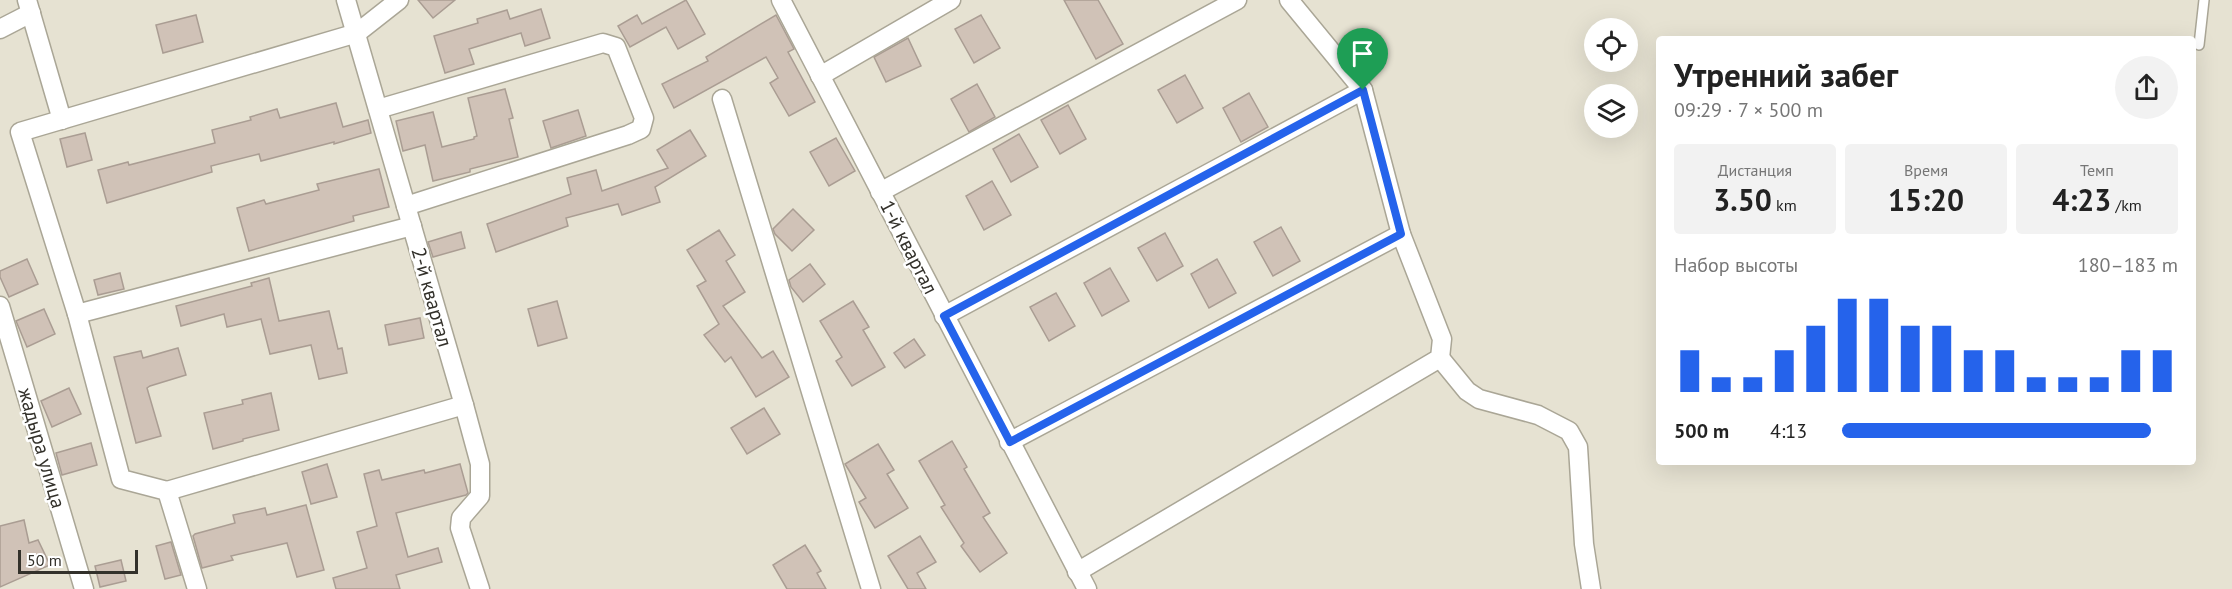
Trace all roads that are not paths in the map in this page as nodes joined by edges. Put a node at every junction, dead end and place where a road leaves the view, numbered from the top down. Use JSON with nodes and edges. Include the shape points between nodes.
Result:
{"nodes":[{"id":1,"x":346,"y":0,"type":"edge"},
{"id":2,"x":399,"y":0,"type":"edge"},
{"id":3,"x":951,"y":0,"type":"edge"},
{"id":4,"x":1237,"y":0,"type":"edge"},
{"id":5,"x":1288,"y":0,"type":"edge"},
{"id":6,"x":2204,"y":0,"type":"edge"},
{"id":7,"x":788,"y":2,"type":"edge"},
{"id":8,"x":29,"y":7,"type":"edge"},
{"id":9,"x":0,"y":29,"type":"edge"},
{"id":10,"x":357,"y":33,"type":"junction"},
{"id":11,"x":2199,"y":45,"type":"dead end"},
{"id":12,"x":820,"y":76,"type":"junction"},
{"id":13,"x":1363,"y":90,"type":"junction"},
{"id":14,"x":722,"y":99,"type":"dead end"},
{"id":15,"x":378,"y":109,"type":"junction"},
{"id":16,"x":62,"y":120,"type":"junction"},
{"id":17,"x":880,"y":192,"type":"junction"},
{"id":18,"x":406,"y":206,"type":"junction"},
{"id":19,"x":412,"y":226,"type":"junction"},
{"id":20,"x":1401,"y":234,"type":"junction"},
{"id":21,"x":0,"y":306,"type":"edge"},
{"id":22,"x":77,"y":314,"type":"junction"},
{"id":23,"x":944,"y":316,"type":"junction"},
{"id":24,"x":1440,"y":358,"type":"junction"},
{"id":25,"x":464,"y":405,"type":"junction"},
{"id":26,"x":1010,"y":442,"type":"junction"},
{"id":27,"x":167,"y":491,"type":"junction"},
{"id":28,"x":1077,"y":572,"type":"junction"},
{"id":29,"x":84,"y":589,"type":"edge"},
{"id":30,"x":197,"y":589,"type":"edge"},
{"id":31,"x":480,"y":589,"type":"edge"},
{"id":32,"x":871,"y":589,"type":"edge"},
{"id":33,"x":1086,"y":589,"type":"edge"},
{"id":34,"x":1591,"y":589,"type":"edge"}],
"edges":[{"from":1,"to":10,"type":"street","name":"2-й квартал"},
{"from":2,"to":10,"type":"street"},
{"from":3,"to":12,"type":"street"},
{"from":4,"to":17,"type":"street"},
{"from":5,"to":13,"type":"street"},
{"from":6,"to":11,"type":"lane"},
{"from":7,"to":12,"type":"street","name":"1-й квартал"},
{"from":8,"to":9,"type":"street"},
{"from":8,"to":16,"type":"street"},
{"from":10,"to":15,"type":"street","name":"2-й квартал"},
{"from":10,"to":16,"type":"street"},
{"from":12,"to":17,"type":"street","name":"1-й квартал"},
{"from":13,"to":20,"type":"street"},
{"from":13,"to":23,"type":"street"},
{"from":14,"to":32,"type":"street"},
{"from":15,"to":18,"type":"street","name":"2-й квартал"},
{"from":15,"to":18,"type":"street","via":[[603,43],[616,47],[644,118],[641,129],[628,135]]},
{"from":16,"to":22,"type":"street","via":[[20,132]]},
{"from":17,"to":23,"type":"street","name":"1-й квартал"},
{"from":18,"to":19,"type":"street","name":"2-й квартал"},
{"from":19,"to":22,"type":"street"},
{"from":19,"to":25,"type":"street","name":"2-й квартал"},
{"from":20,"to":24,"type":"street","via":[[1442,339]]},
{"from":20,"to":26,"type":"street"},
{"from":21,"to":29,"type":"street","name":"жадыра улица"},
{"from":22,"to":27,"type":"street","via":[[121,479]]},
{"from":23,"to":26,"type":"street","name":"1-й квартал"},
{"from":24,"to":28,"type":"street"},
{"from":24,"to":34,"type":"street","via":[[1467,391],[1479,399],[1538,415],[1569,431],[1578,447]]},
{"from":25,"to":27,"type":"street"},
{"from":25,"to":31,"type":"street","name":"2-й квартал","via":[[482,486],[480,495],[461,518],[460,528]]},
{"from":26,"to":28,"type":"street","name":"1-й квартал"},
{"from":27,"to":30,"type":"street"},
{"from":28,"to":33,"type":"street","name":"1-й квартал"}]}
